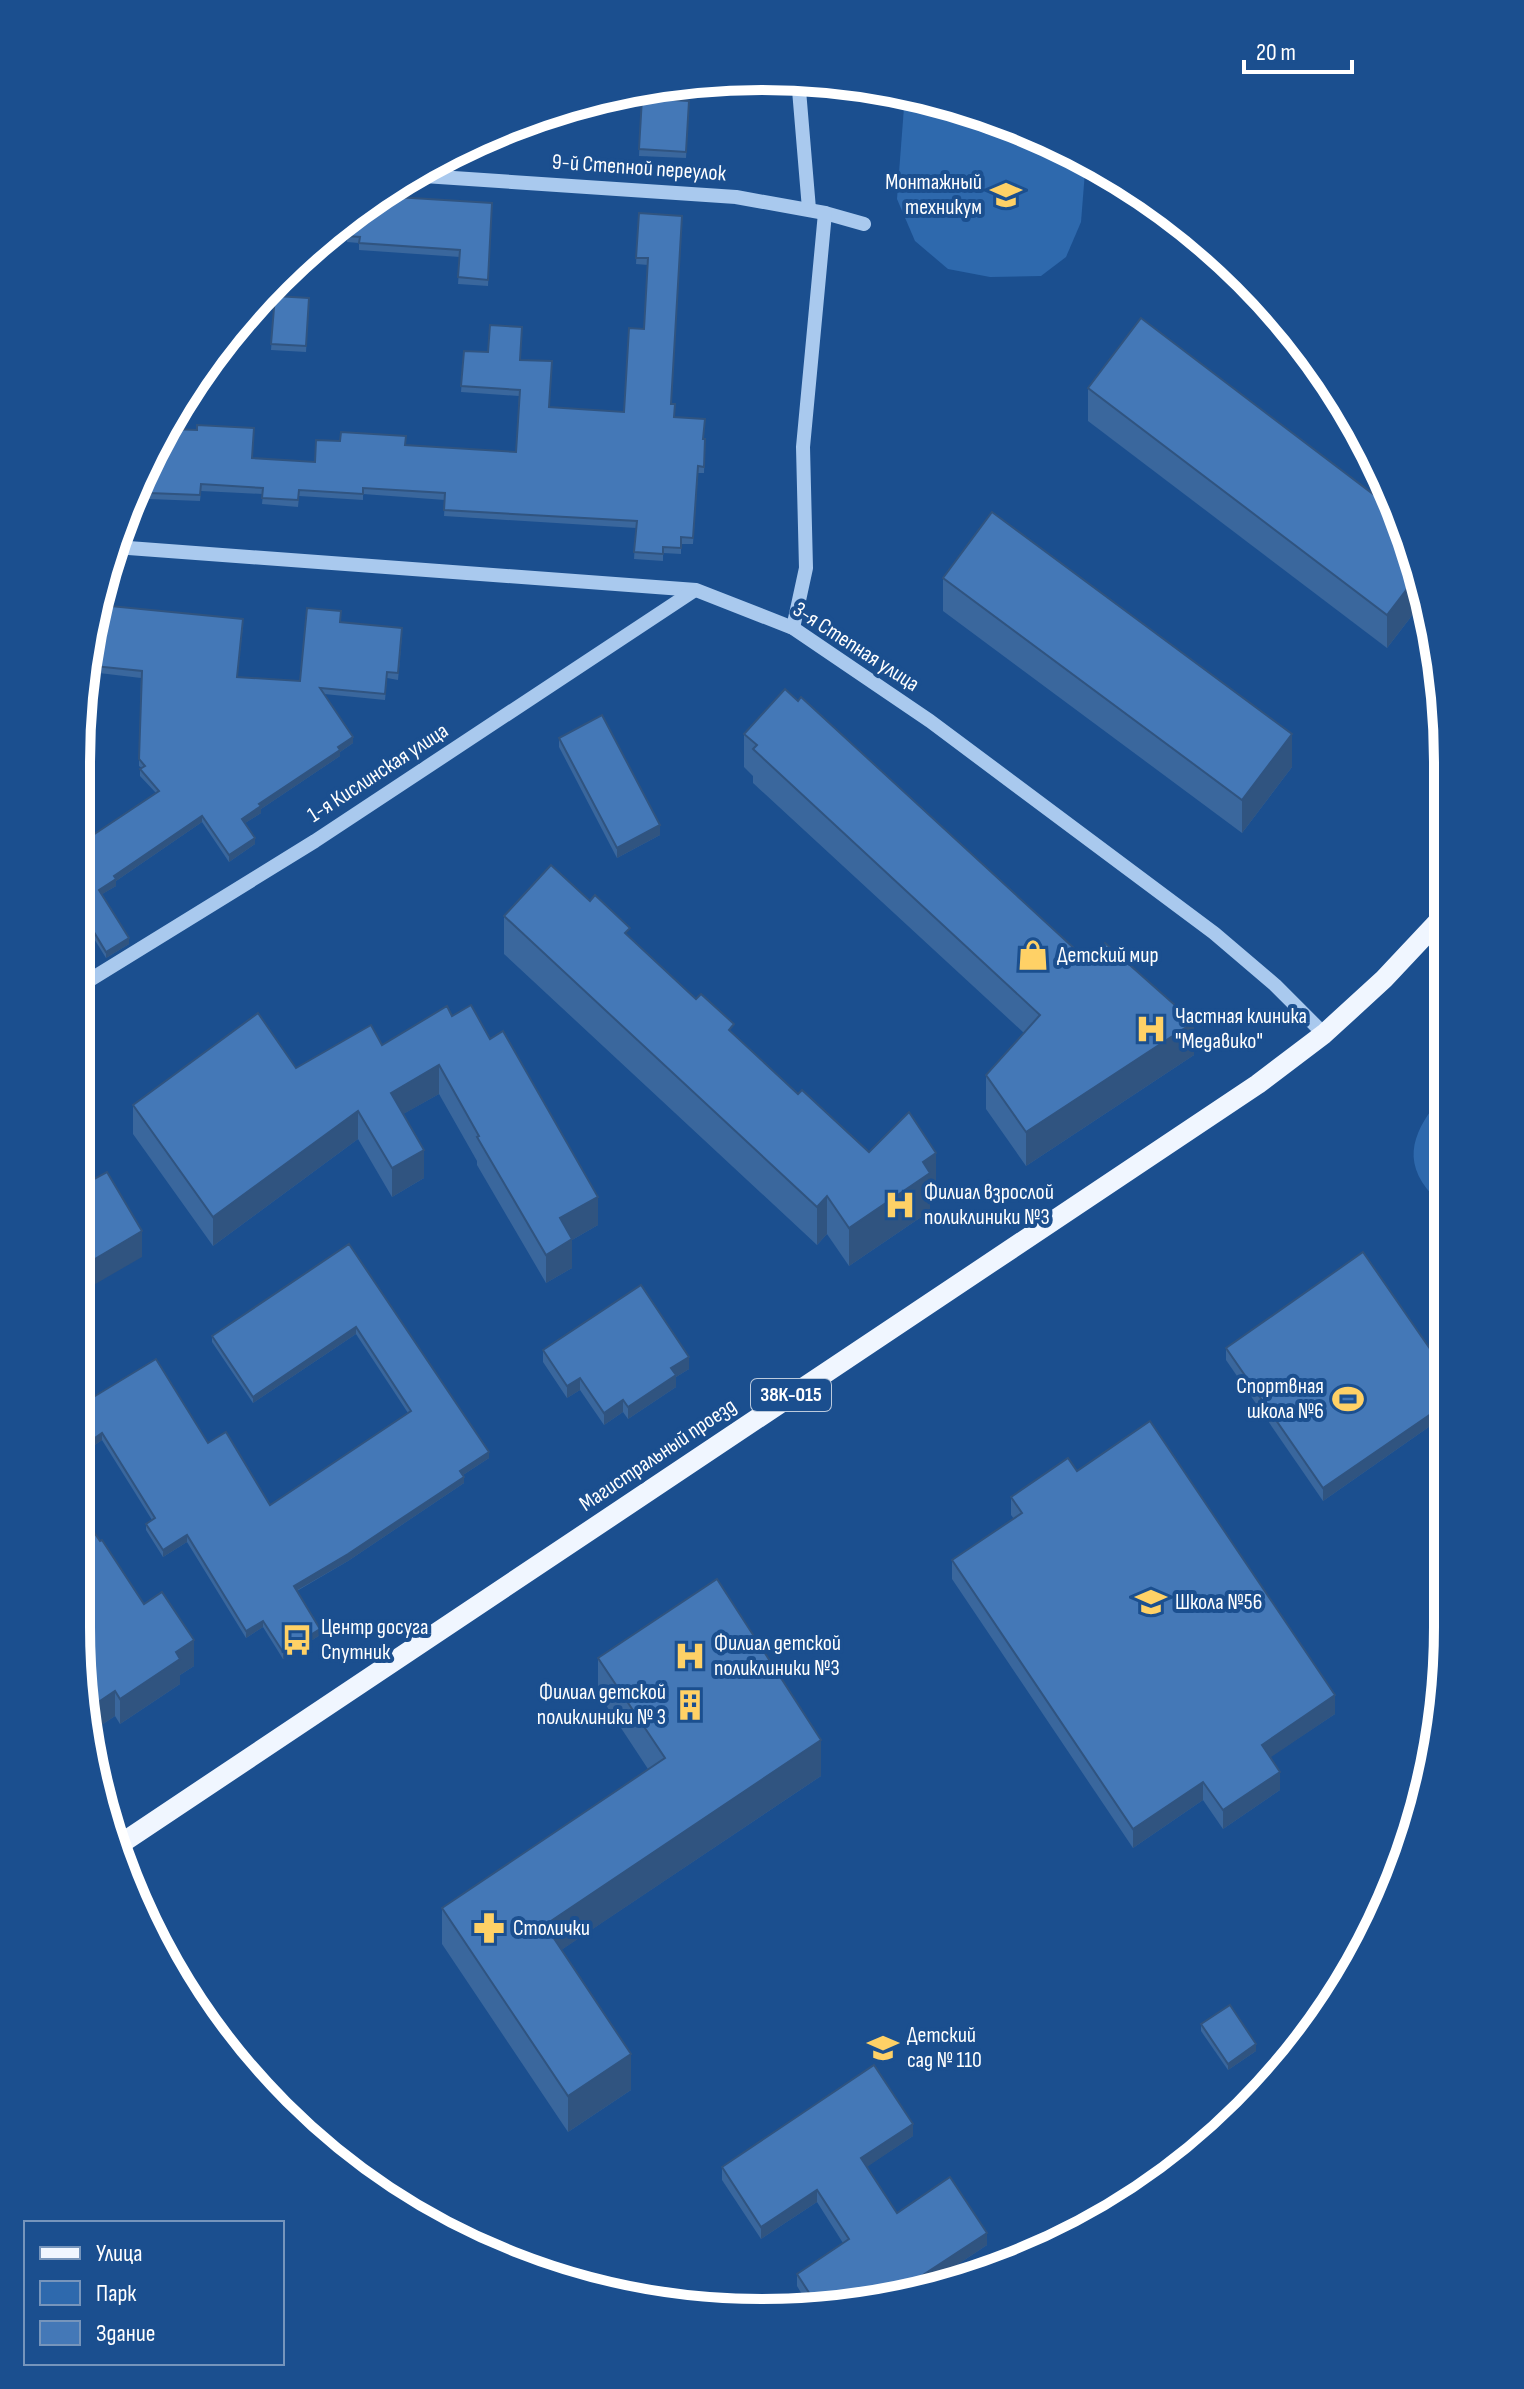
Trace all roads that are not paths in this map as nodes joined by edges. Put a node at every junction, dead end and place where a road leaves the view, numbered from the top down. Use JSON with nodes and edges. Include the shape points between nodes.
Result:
{"nodes":[{"id":1,"x":799,"y":91,"type":"edge"},
{"id":2,"x":432,"y":177,"type":"edge"},
{"id":3,"x":809,"y":209,"type":"junction"},
{"id":4,"x":825,"y":213,"type":"junction"},
{"id":5,"x":864,"y":224,"type":"dead end"},
{"id":6,"x":125,"y":548,"type":"edge"},
{"id":7,"x":696,"y":590,"type":"junction"},
{"id":8,"x":793,"y":628,"type":"junction"},
{"id":9,"x":1434,"y":926,"type":"edge"},
{"id":10,"x":90,"y":980,"type":"edge"},
{"id":11,"x":1324,"y":1034,"type":"junction"},
{"id":12,"x":125,"y":1841,"type":"edge"}],
"edges":[{"from":1,"to":3,"type":"street"},
{"from":2,"to":3,"type":"street","name":"9-й Степной переулок","via":[[736,197]]},
{"from":3,"to":4,"type":"street","name":"9-й Степной переулок"},
{"from":4,"to":5,"type":"street","name":"9-й Степной переулок"},
{"from":4,"to":8,"type":"street","via":[[803,447],[806,568]]},
{"from":6,"to":7,"type":"street","name":"3-я Степная улица"},
{"from":7,"to":8,"type":"street","name":"3-я Степная улица"},
{"from":7,"to":10,"type":"street","name":"1-я Кислинская улица","via":[[315,841]]},
{"from":8,"to":11,"type":"street","name":"3-я Степная улица","via":[[930,721],[1214,933]]},
{"from":9,"to":11,"type":"main road","name":"Магистральный проезд","number":"38К-015"},
{"from":11,"to":12,"type":"main road","name":"Магистральный проезд","number":"38К-015","via":[[1258,1084]]}]}
